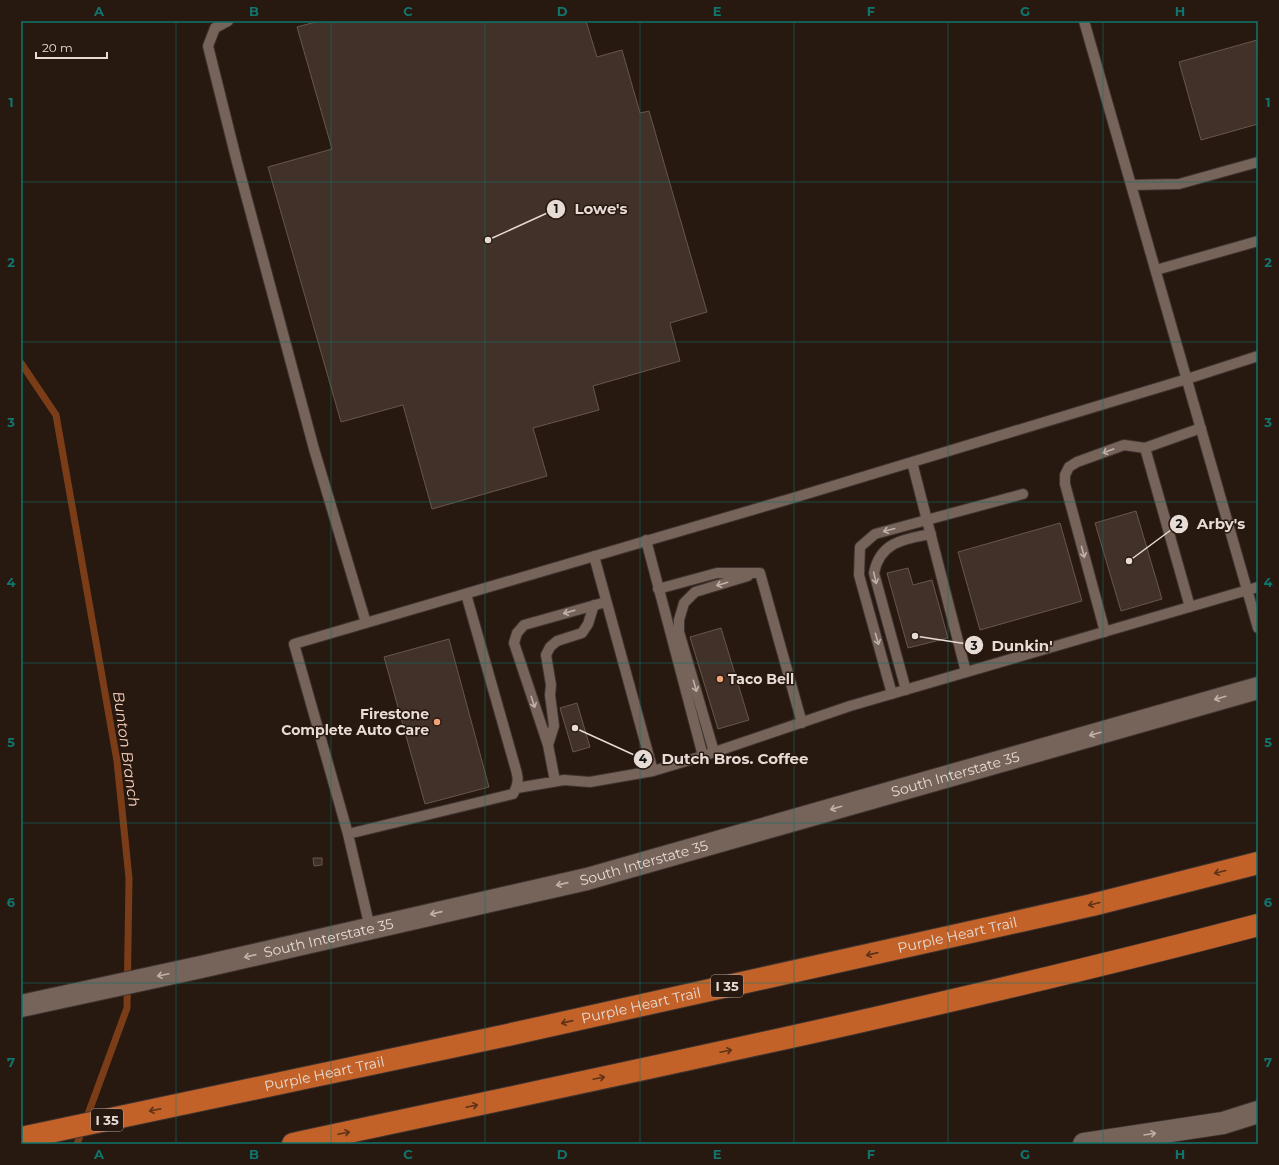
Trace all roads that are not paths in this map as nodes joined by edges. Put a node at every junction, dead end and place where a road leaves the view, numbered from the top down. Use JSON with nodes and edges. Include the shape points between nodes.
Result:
{"nodes":[{"id":1,"x":228,"y":21,"type":"edge"},
{"id":2,"x":1084,"y":21,"type":"edge"},
{"id":3,"x":215,"y":25,"type":"edge"},
{"id":4,"x":1258,"y":162,"type":"edge"},
{"id":5,"x":1131,"y":185,"type":"junction"},
{"id":6,"x":1258,"y":241,"type":"edge"},
{"id":7,"x":1156,"y":270,"type":"junction"},
{"id":8,"x":1258,"y":356,"type":"edge"},
{"id":9,"x":1187,"y":379,"type":"junction"},
{"id":10,"x":1201,"y":428,"type":"junction"},
{"id":11,"x":1145,"y":448,"type":"junction"},
{"id":12,"x":912,"y":462,"type":"junction"},
{"id":13,"x":1023,"y":494,"type":"dead end"},
{"id":14,"x":927,"y":520,"type":"junction"},
{"id":15,"x":931,"y":534,"type":"junction"},
{"id":16,"x":646,"y":540,"type":"junction"},
{"id":17,"x":594,"y":556,"type":"junction"},
{"id":18,"x":760,"y":573,"type":"junction"},
{"id":19,"x":1258,"y":587,"type":"edge"},
{"id":20,"x":658,"y":590,"type":"junction"},
{"id":21,"x":1247,"y":590,"type":"junction"},
{"id":22,"x":466,"y":594,"type":"junction"},
{"id":23,"x":606,"y":602,"type":"junction"},
{"id":24,"x":594,"y":605,"type":"junction"},
{"id":25,"x":1190,"y":607,"type":"junction"},
{"id":26,"x":366,"y":623,"type":"junction"},
{"id":27,"x":1258,"y":628,"type":"edge"},
{"id":28,"x":1105,"y":632,"type":"junction"},
{"id":29,"x":966,"y":672,"type":"junction"},
{"id":30,"x":1258,"y":688,"type":"edge"},
{"id":31,"x":906,"y":690,"type":"junction"},
{"id":32,"x":892,"y":694,"type":"junction"},
{"id":33,"x":802,"y":723,"type":"junction"},
{"id":34,"x":548,"y":745,"type":"junction"},
{"id":35,"x":714,"y":752,"type":"junction"},
{"id":36,"x":703,"y":756,"type":"junction"},
{"id":37,"x":653,"y":771,"type":"junction"},
{"id":38,"x":556,"y":781,"type":"junction"},
{"id":39,"x":517,"y":788,"type":"junction"},
{"id":40,"x":348,"y":834,"type":"junction"},
{"id":41,"x":1258,"y":863,"type":"edge"},
{"id":42,"x":1258,"y":925,"type":"edge"},
{"id":43,"x":370,"y":928,"type":"junction"},
{"id":44,"x":30,"y":1004,"type":"edge"},
{"id":45,"x":1258,"y":1112,"type":"edge"},
{"id":46,"x":21,"y":1138,"type":"edge"},
{"id":47,"x":293,"y":1144,"type":"edge"},
{"id":48,"x":1084,"y":1144,"type":"edge"}],
"edges":[{"from":1,"to":3,"type":"lane"},
{"from":2,"to":5,"type":"lane"},
{"from":3,"to":26,"type":"lane","via":[[208,46],[237,162],[314,449]]},
{"from":4,"to":5,"type":"lane","via":[[1179,184]]},
{"from":5,"to":7,"type":"lane"},
{"from":6,"to":7,"type":"lane"},
{"from":7,"to":9,"type":"lane"},
{"from":8,"to":9,"type":"lane"},
{"from":9,"to":10,"type":"lane"},
{"from":9,"to":12,"type":"lane"},
{"from":10,"to":11,"type":"lane"},
{"from":10,"to":21,"type":"lane"},
{"from":11,"to":25,"type":"lane"},
{"from":11,"to":28,"type":"lane","one_way":true,"via":[[1124,445],[1077,462],[1069,467],[1065,475],[1065,484]]},
{"from":12,"to":14,"type":"lane"},
{"from":12,"to":16,"type":"lane"},
{"from":13,"to":14,"type":"lane"},
{"from":14,"to":15,"type":"lane"},
{"from":14,"to":32,"type":"lane","one_way":true,"via":[[875,534],[860,547],[859,575]]},
{"from":15,"to":29,"type":"lane"},
{"from":15,"to":31,"type":"lane","one_way":true,"via":[[892,545],[882,552],[875,565],[874,573]]},
{"from":16,"to":17,"type":"lane"},
{"from":16,"to":20,"type":"lane"},
{"from":17,"to":22,"type":"lane"},
{"from":17,"to":23,"type":"lane"},
{"from":18,"to":20,"type":"lane","via":[[718,573]]},
{"from":18,"to":33,"type":"lane"},
{"from":18,"to":35,"type":"lane","one_way":true,"via":[[695,592],[684,603],[679,620],[679,632]]},
{"from":19,"to":21,"type":"lane"},
{"from":20,"to":36,"type":"lane"},
{"from":21,"to":25,"type":"lane"},
{"from":21,"to":27,"type":"lane"},
{"from":22,"to":26,"type":"lane"},
{"from":22,"to":39,"type":"lane","via":[[514,763],[518,779]]},
{"from":23,"to":24,"type":"lane"},
{"from":23,"to":37,"type":"lane"},
{"from":24,"to":34,"type":"lane","via":[[582,633],[557,641],[550,647],[546,656],[554,726]]},
{"from":24,"to":34,"type":"lane","one_way":true,"via":[[524,625],[517,633],[514,643]]},
{"from":25,"to":28,"type":"lane"},
{"from":26,"to":40,"type":"lane","via":[[294,644]]},
{"from":28,"to":29,"type":"lane"},
{"from":29,"to":31,"type":"lane"},
{"from":30,"to":43,"type":"main road","name":"South Interstate 35","one_way":true,"via":[[587,878]]},
{"from":31,"to":32,"type":"lane"},
{"from":32,"to":33,"type":"lane"},
{"from":33,"to":35,"type":"lane"},
{"from":34,"to":38,"type":"lane"},
{"from":35,"to":36,"type":"lane"},
{"from":36,"to":37,"type":"lane"},
{"from":37,"to":38,"type":"lane","via":[[590,782]]},
{"from":38,"to":39,"type":"lane"},
{"from":39,"to":40,"type":"lane","via":[[513,794]]},
{"from":40,"to":43,"type":"lane"},
{"from":41,"to":46,"type":"highway","name":"Purple Heart Trail","number":"I 35","one_way":true,"via":[[1092,905],[496,1038]]},
{"from":47,"to":42,"type":"highway","one_way":true,"via":[[843,1026],[1151,954]]},
{"from":43,"to":44,"type":"main road","name":"South Interstate 35","one_way":true},
{"from":48,"to":45,"type":"main road","one_way":true,"via":[[1223,1123]]}]}
